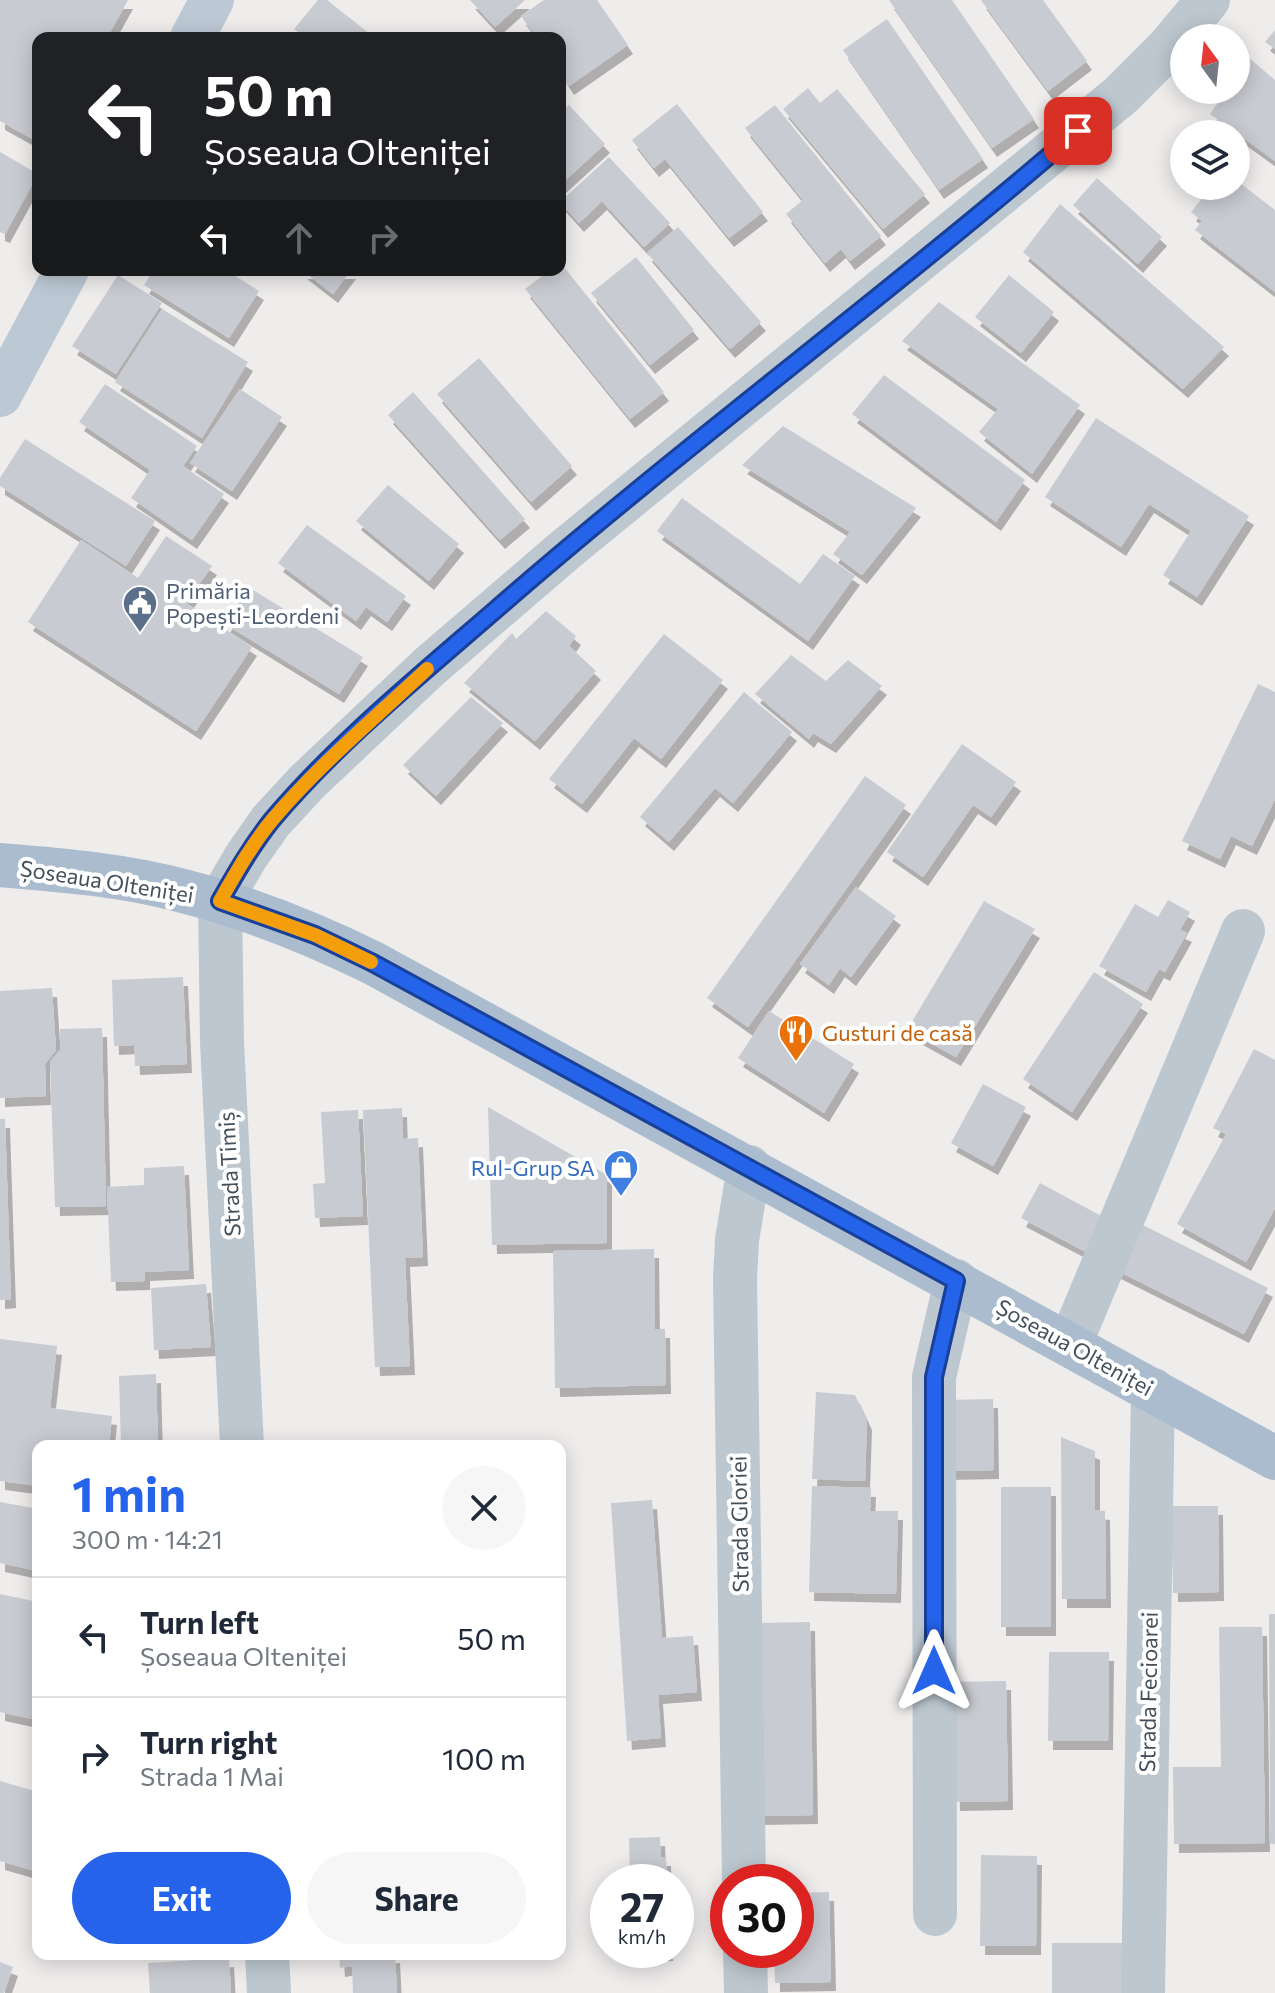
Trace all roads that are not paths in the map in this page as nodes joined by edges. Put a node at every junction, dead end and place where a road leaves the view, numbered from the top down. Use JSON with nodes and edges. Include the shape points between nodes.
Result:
{"nodes":[{"id":1,"x":212,"y":0,"type":"edge"},
{"id":2,"x":1208,"y":0,"type":"edge"},
{"id":3,"x":195,"y":32,"type":"edge"},
{"id":4,"x":64,"y":276,"type":"edge"},
{"id":5,"x":0,"y":395,"type":"edge"},
{"id":6,"x":0,"y":865,"type":"edge"},
{"id":7,"x":220,"y":901,"type":"junction"},
{"id":8,"x":1243,"y":931,"type":"dead end"},
{"id":9,"x":749,"y":1167,"type":"junction"},
{"id":10,"x":956,"y":1281,"type":"junction"},
{"id":11,"x":1070,"y":1344,"type":"junction"},
{"id":12,"x":1153,"y":1390,"type":"junction"},
{"id":13,"x":242,"y":1440,"type":"edge"},
{"id":14,"x":1275,"y":1458,"type":"edge"},
{"id":15,"x":744,"y":1864,"type":"edge"},
{"id":16,"x":935,"y":1914,"type":"dead end"},
{"id":17,"x":267,"y":1960,"type":"edge"},
{"id":18,"x":745,"y":1968,"type":"edge"},
{"id":19,"x":269,"y":1993,"type":"edge"},
{"id":20,"x":746,"y":1993,"type":"edge"},
{"id":21,"x":1143,"y":1993,"type":"edge"}],
"edges":[{"from":1,"to":3,"type":"main road"},
{"from":2,"to":7,"type":"street","via":[[1168,48],[1100,113],[430,666],[271,821]]},
{"from":4,"to":5,"type":"main road"},
{"from":6,"to":7,"type":"main road","name":"Șoseaua Olteniței","via":[[122,879]]},
{"from":7,"to":9,"type":"main road","name":"Șoseaua Olteniței","via":[[315,935],[373,963]]},
{"from":7,"to":13,"type":"street","name":"Strada Timiș"},
{"from":8,"to":11,"type":"street"},
{"from":9,"to":10,"type":"main road","name":"Șoseaua Olteniței"},
{"from":9,"to":15,"type":"street","name":"Strada Gloriei","via":[[735,1278]]},
{"from":10,"to":11,"type":"main road","name":"Șoseaua Olteniței"},
{"from":10,"to":16,"type":"street","via":[[934,1377]]},
{"from":11,"to":12,"type":"main road","name":"Șoseaua Olteniței"},
{"from":12,"to":14,"type":"main road","name":"Șoseaua Olteniței"},
{"from":12,"to":21,"type":"street","name":"Strada Fecioarei"},
{"from":17,"to":19,"type":"street"},
{"from":18,"to":20,"type":"street"}]}
